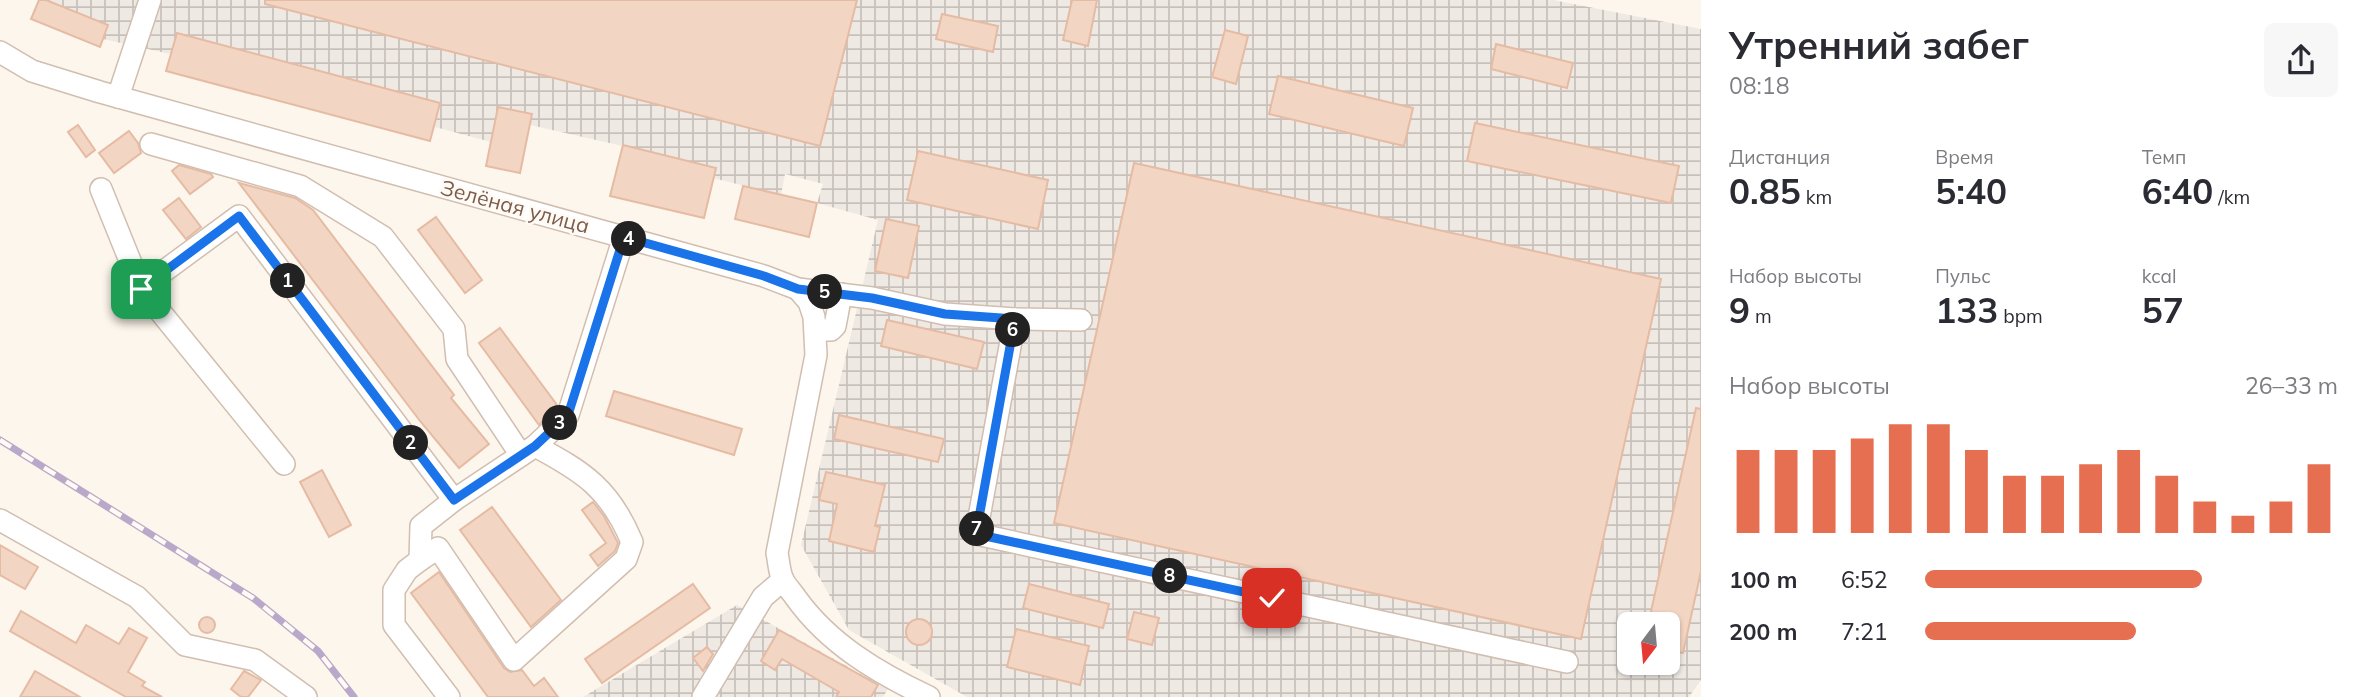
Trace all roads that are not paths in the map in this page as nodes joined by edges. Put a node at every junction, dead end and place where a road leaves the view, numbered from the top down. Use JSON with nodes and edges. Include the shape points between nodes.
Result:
{"nodes":[{"id":1,"x":150,"y":0,"type":"edge"},
{"id":2,"x":0,"y":52,"type":"edge"},
{"id":3,"x":118,"y":97,"type":"junction"},
{"id":4,"x":150,"y":144,"type":"dead end"},
{"id":5,"x":101,"y":189,"type":"dead end"},
{"id":6,"x":624,"y":237,"type":"junction"},
{"id":7,"x":141,"y":289,"type":"junction"},
{"id":8,"x":798,"y":289,"type":"junction"},
{"id":9,"x":841,"y":294,"type":"junction"},
{"id":10,"x":1015,"y":319,"type":"junction"},
{"id":11,"x":1082,"y":320,"type":"dead end"},
{"id":12,"x":816,"y":330,"type":"junction"},
{"id":13,"x":528,"y":451,"type":"junction"},
{"id":14,"x":284,"y":464,"type":"dead end"},
{"id":15,"x":454,"y":500,"type":"junction"},
{"id":16,"x":0,"y":520,"type":"edge"},
{"id":17,"x":420,"y":559,"type":"junction"},
{"id":18,"x":783,"y":580,"type":"junction"},
{"id":19,"x":1567,"y":662,"type":"dead end"},
{"id":20,"x":709,"y":694,"type":"edge"},
{"id":21,"x":306,"y":697,"type":"edge"},
{"id":22,"x":449,"y":697,"type":"edge"},
{"id":23,"x":929,"y":697,"type":"edge"}],
"edges":[{"from":1,"to":3,"type":"street"},
{"from":2,"to":3,"type":"street","name":"Зелёная улица","via":[[32,71]]},
{"from":3,"to":6,"type":"street","name":"Зелёная улица"},
{"from":4,"to":13,"type":"street","via":[[300,186],[383,237],[454,329],[457,359]]},
{"from":5,"to":7,"type":"street"},
{"from":6,"to":8,"type":"street","name":"Зелёная улица"},
{"from":6,"to":13,"type":"street","via":[[568,415]]},
{"from":7,"to":14,"type":"street"},
{"from":7,"to":15,"type":"street","via":[[239,216]]},
{"from":8,"to":9,"type":"street","name":"Зелёная улица"},
{"from":8,"to":12,"type":"street","via":[[808,302]]},
{"from":9,"to":10,"type":"street","name":"Зелёная улица","via":[[945,314]]},
{"from":9,"to":12,"type":"street","via":[[835,326]]},
{"from":10,"to":11,"type":"street","name":"Зелёная улица"},
{"from":10,"to":19,"type":"street","via":[[976,534]]},
{"from":12,"to":18,"type":"street","via":[[816,355],[777,553]]},
{"from":13,"to":15,"type":"street"},
{"from":13,"to":17,"type":"street","via":[[572,466],[599,488],[620,514],[632,542],[626,559],[514,660],[438,548]]},
{"from":15,"to":17,"type":"street","via":[[421,526]]},
{"from":16,"to":21,"type":"street","via":[[137,597],[185,645],[255,660]]},
{"from":17,"to":22,"type":"street","via":[[394,590],[394,625]]},
{"from":18,"to":20,"type":"street","via":[[763,597]]},
{"from":18,"to":23,"type":"street","via":[[830,637],[861,660]]}]}
